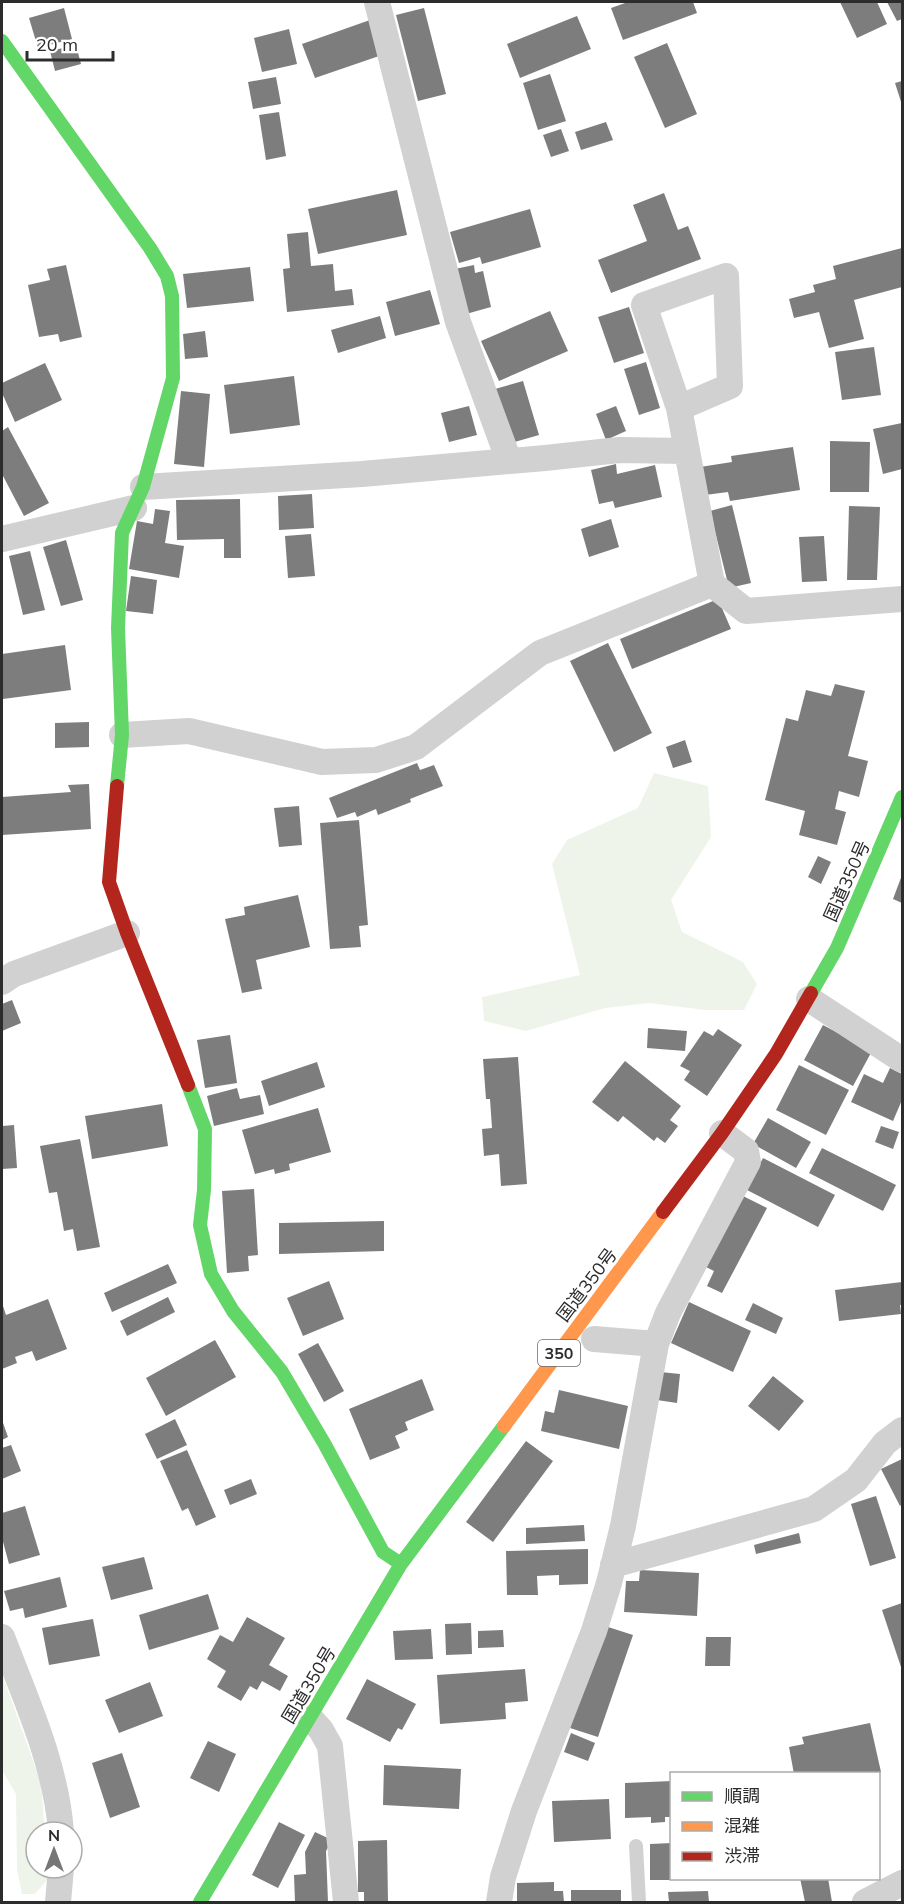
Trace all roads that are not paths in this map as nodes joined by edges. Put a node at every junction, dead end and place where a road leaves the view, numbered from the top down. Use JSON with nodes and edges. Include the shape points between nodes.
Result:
{"nodes":[{"id":1,"x":377,"y":2,"type":"edge"},
{"id":2,"x":2,"y":41,"type":"edge"},
{"id":3,"x":679,"y":408,"type":"junction"},
{"id":4,"x":687,"y":451,"type":"junction"},
{"id":5,"x":509,"y":461,"type":"junction"},
{"id":6,"x":138,"y":498,"type":"junction"},
{"id":7,"x":2,"y":538,"type":"edge"},
{"id":8,"x":712,"y":584,"type":"junction"},
{"id":9,"x":903,"y":599,"type":"edge"},
{"id":10,"x":122,"y":735,"type":"junction"},
{"id":11,"x":903,"y":797,"type":"edge"},
{"id":12,"x":127,"y":933,"type":"junction"},
{"id":13,"x":2,"y":982,"type":"edge"},
{"id":14,"x":808,"y":999,"type":"junction"},
{"id":15,"x":903,"y":1060,"type":"edge"},
{"id":16,"x":722,"y":1133,"type":"junction"},
{"id":17,"x":594,"y":1339,"type":"dead end"},
{"id":18,"x":656,"y":1344,"type":"junction"},
{"id":19,"x":903,"y":1430,"type":"edge"},
{"id":20,"x":401,"y":1564,"type":"junction"},
{"id":21,"x":613,"y":1565,"type":"junction"},
{"id":22,"x":2,"y":1637,"type":"edge"},
{"id":23,"x":310,"y":1718,"type":"junction"},
{"id":24,"x":60,"y":1820,"type":"edge"},
{"id":25,"x":636,"y":1846,"type":"dead end"},
{"id":26,"x":59,"y":1880,"type":"edge"},
{"id":27,"x":903,"y":1883,"type":"edge"},
{"id":28,"x":58,"y":1902,"type":"edge"},
{"id":29,"x":200,"y":1902,"type":"edge"},
{"id":30,"x":346,"y":1902,"type":"edge"},
{"id":31,"x":500,"y":1902,"type":"edge"},
{"id":32,"x":639,"y":1902,"type":"edge"},
{"id":33,"x":865,"y":1902,"type":"edge"}],
"edges":[{"from":1,"to":5,"type":"street","via":[[458,322]]},
{"from":2,"to":6,"type":"main road","via":[[167,276],[172,296],[172,378]]},
{"from":3,"to":3,"type":"street","via":[[644,305],[726,276],[730,386]]},
{"from":3,"to":4,"type":"street"},
{"from":4,"to":5,"type":"street","via":[[619,450]]},
{"from":4,"to":8,"type":"street"},
{"from":5,"to":6,"type":"street"},
{"from":6,"to":7,"type":"street"},
{"from":6,"to":10,"type":"main road","via":[[122,533],[118,628]]},
{"from":8,"to":9,"type":"street","via":[[746,611]]},
{"from":8,"to":10,"type":"street","via":[[540,653],[416,747],[376,760],[322,762],[189,731]]},
{"from":10,"to":12,"type":"main road","via":[[109,882]]},
{"from":11,"to":14,"type":"main road","name":"国道350号","number":"350","via":[[837,948]]},
{"from":12,"to":13,"type":"street","via":[[14,974]]},
{"from":12,"to":20,"type":"main road","via":[[205,1129],[200,1226],[212,1274],[233,1311],[282,1372],[383,1552]]},
{"from":14,"to":15,"type":"street"},
{"from":14,"to":16,"type":"main road","name":"国道350号","number":"350"},
{"from":16,"to":18,"type":"street","via":[[746,1150],[748,1161],[668,1313]]},
{"from":16,"to":20,"type":"main road","name":"国道350号","number":"350"},
{"from":17,"to":18,"type":"street"},
{"from":18,"to":21,"type":"street"},
{"from":19,"to":21,"type":"street","via":[[885,1443],[856,1480],[814,1509]]},
{"from":20,"to":23,"type":"main road","name":"国道350号","number":"350"},
{"from":21,"to":31,"type":"street","via":[[594,1631],[524,1811],[503,1877]]},
{"from":22,"to":24,"type":"street","via":[[41,1737]]},
{"from":23,"to":29,"type":"main road","name":"国道350号","number":"350"},
{"from":23,"to":30,"type":"street","via":[[330,1746]]},
{"from":25,"to":32,"type":"lane"},
{"from":26,"to":28,"type":"street"},
{"from":27,"to":33,"type":"street"}]}
